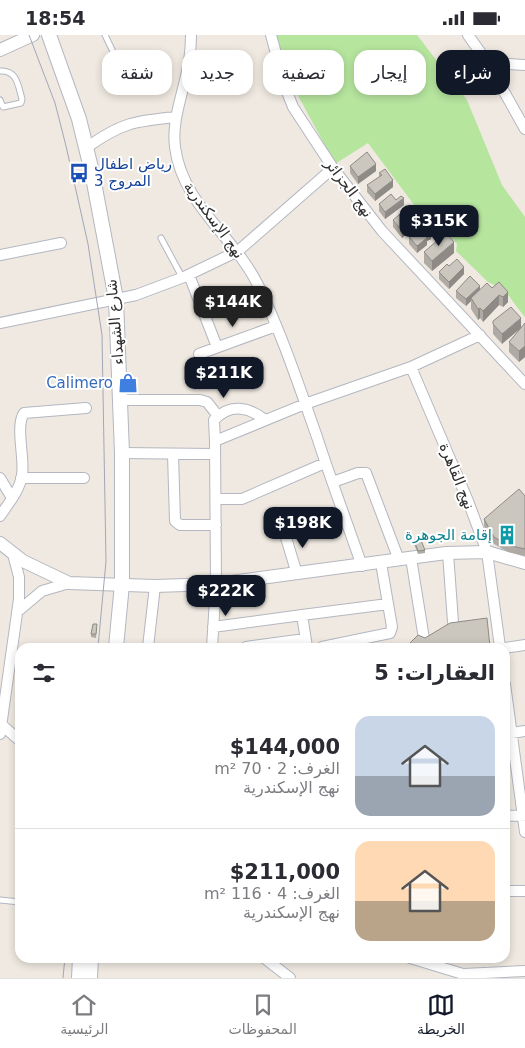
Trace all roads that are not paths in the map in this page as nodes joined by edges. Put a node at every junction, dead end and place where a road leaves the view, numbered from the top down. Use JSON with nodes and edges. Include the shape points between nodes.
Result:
{"nodes":[{"id":1,"x":33,"y":35,"type":"edge"},
{"id":2,"x":49,"y":35,"type":"edge"},
{"id":3,"x":105,"y":35,"type":"edge"},
{"id":4,"x":191,"y":35,"type":"edge"},
{"id":5,"x":271,"y":35,"type":"edge"},
{"id":6,"x":468,"y":35,"type":"edge"},
{"id":7,"x":0,"y":50,"type":"edge"},
{"id":8,"x":112,"y":50,"type":"edge"},
{"id":9,"x":479,"y":50,"type":"edge"},
{"id":10,"x":510,"y":64,"type":"edge"},
{"id":11,"x":525,"y":65,"type":"edge"},
{"id":12,"x":0,"y":71,"type":"edge"},
{"id":13,"x":506,"y":95,"type":"edge"},
{"id":14,"x":0,"y":99,"type":"edge"},
{"id":15,"x":176,"y":117,"type":"junction"},
{"id":16,"x":525,"y":129,"type":"edge"},
{"id":17,"x":86,"y":148,"type":"junction"},
{"id":18,"x":333,"y":168,"type":"junction"},
{"id":19,"x":161,"y":238,"type":"dead end"},
{"id":20,"x":62,"y":243,"type":"dead end"},
{"id":21,"x":238,"y":251,"type":"junction"},
{"id":22,"x":0,"y":255,"type":"edge"},
{"id":23,"x":185,"y":276,"type":"junction"},
{"id":24,"x":116,"y":299,"type":"junction"},
{"id":25,"x":0,"y":321,"type":"edge"},
{"id":26,"x":276,"y":326,"type":"junction"},
{"id":27,"x":480,"y":335,"type":"junction"},
{"id":28,"x":217,"y":347,"type":"junction"},
{"id":29,"x":199,"y":354,"type":"dead end"},
{"id":30,"x":410,"y":367,"type":"junction"},
{"id":31,"x":525,"y":384,"type":"edge"},
{"id":32,"x":120,"y":400,"type":"junction"},
{"id":33,"x":305,"y":404,"type":"junction"},
{"id":34,"x":86,"y":408,"type":"dead end"},
{"id":35,"x":218,"y":416,"type":"junction"},
{"id":36,"x":265,"y":421,"type":"junction"},
{"id":37,"x":215,"y":441,"type":"junction"},
{"id":38,"x":122,"y":453,"type":"junction"},
{"id":39,"x":174,"y":453,"type":"junction"},
{"id":40,"x":215,"y":454,"type":"junction"},
{"id":41,"x":326,"y":463,"type":"junction"},
{"id":42,"x":0,"y":478,"type":"edge"},
{"id":43,"x":22,"y":478,"type":"junction"},
{"id":44,"x":84,"y":478,"type":"dead end"},
{"id":45,"x":332,"y":482,"type":"junction"},
{"id":46,"x":12,"y":498,"type":"junction"},
{"id":47,"x":216,"y":499,"type":"junction"},
{"id":48,"x":0,"y":516,"type":"edge"},
{"id":49,"x":216,"y":525,"type":"junction"},
{"id":50,"x":284,"y":531,"type":"dead end"},
{"id":51,"x":0,"y":543,"type":"edge"},
{"id":52,"x":487,"y":552,"type":"junction"},
{"id":53,"x":448,"y":553,"type":"junction"},
{"id":54,"x":13,"y":555,"type":"junction"},
{"id":55,"x":405,"y":559,"type":"junction"},
{"id":56,"x":381,"y":563,"type":"junction"},
{"id":57,"x":525,"y":563,"type":"edge"},
{"id":58,"x":362,"y":566,"type":"junction"},
{"id":59,"x":297,"y":574,"type":"junction"},
{"id":60,"x":69,"y":583,"type":"junction"},
{"id":61,"x":216,"y":584,"type":"junction"},
{"id":62,"x":122,"y":585,"type":"junction"},
{"id":63,"x":155,"y":586,"type":"junction"},
{"id":64,"x":388,"y":603,"type":"junction"},
{"id":65,"x":17,"y":612,"type":"junction"},
{"id":66,"x":302,"y":615,"type":"junction"},
{"id":67,"x":453,"y":623,"type":"edge"},
{"id":68,"x":213,"y":627,"type":"junction"},
{"id":69,"x":116,"y":643,"type":"edge"},
{"id":70,"x":148,"y":643,"type":"edge"},
{"id":71,"x":212,"y":643,"type":"edge"},
{"id":72,"x":306,"y":643,"type":"edge"},
{"id":73,"x":341,"y":643,"type":"edge"},
{"id":74,"x":425,"y":643,"type":"edge"},
{"id":75,"x":499,"y":643,"type":"edge"},
{"id":76,"x":525,"y":645,"type":"edge"},
{"id":77,"x":510,"y":647,"type":"edge"},
{"id":78,"x":2,"y":709,"type":"edge"},
{"id":79,"x":1,"y":730,"type":"edge"},
{"id":80,"x":525,"y":731,"type":"edge"},
{"id":81,"x":510,"y":734,"type":"edge"},
{"id":82,"x":15,"y":738,"type":"edge"},
{"id":83,"x":510,"y":744,"type":"edge"},
{"id":84,"x":524,"y":815,"type":"edge"},
{"id":85,"x":510,"y":816,"type":"edge"},
{"id":86,"x":525,"y":832,"type":"edge"},
{"id":87,"x":510,"y":891,"type":"edge"},
{"id":88,"x":525,"y":891,"type":"edge"},
{"id":89,"x":0,"y":900,"type":"edge"},
{"id":90,"x":15,"y":902,"type":"edge"},
{"id":91,"x":80,"y":963,"type":"edge"},
{"id":92,"x":91,"y":963,"type":"edge"},
{"id":93,"x":271,"y":963,"type":"edge"},
{"id":94,"x":423,"y":963,"type":"edge"},
{"id":95,"x":525,"y":971,"type":"edge"},
{"id":96,"x":454,"y":975,"type":"edge"},
{"id":97,"x":487,"y":976,"type":"edge"},
{"id":98,"x":79,"y":978,"type":"edge"},
{"id":99,"x":90,"y":978,"type":"edge"},
{"id":100,"x":290,"y":978,"type":"edge"}],
"edges":[{"from":1,"to":7,"type":"street"},
{"from":2,"to":17,"type":"main road","name":"شارع الشهداء"},
{"from":3,"to":8,"type":"lane"},
{"from":4,"to":15,"type":"street","name":"نهج الإسكندرية","via":[[190,56]]},
{"from":5,"to":18,"type":"street","name":"نهج الجزائر","via":[[294,107]]},
{"from":6,"to":9,"type":"street"},
{"from":10,"to":11,"type":"street"},
{"from":12,"to":14,"type":"lane","via":[[14,74],[22,99],[21,103],[6,108]]},
{"from":13,"to":16,"type":"street"},
{"from":15,"to":17,"type":"street","via":[[135,121]]},
{"from":15,"to":21,"type":"street","name":"نهج الإسكندرية","via":[[175,146],[183,178],[206,215]]},
{"from":17,"to":24,"type":"main road","name":"شارع الشهداء"},
{"from":18,"to":21,"type":"street"},
{"from":18,"to":27,"type":"street","name":"نهج الجزائر","via":[[382,231]]},
{"from":19,"to":23,"type":"lane"},
{"from":20,"to":22,"type":"street"},
{"from":21,"to":23,"type":"street"},
{"from":21,"to":26,"type":"street","name":"نهج الإسكندرية","via":[[258,284]]},
{"from":23,"to":24,"type":"street","via":[[136,295]]},
{"from":23,"to":28,"type":"street"},
{"from":24,"to":25,"type":"street"},
{"from":24,"to":32,"type":"main road","name":"شارع الشهداء"},
{"from":26,"to":28,"type":"street"},
{"from":26,"to":33,"type":"street","name":"نهج الإسكندرية"},
{"from":27,"to":30,"type":"street"},
{"from":27,"to":31,"type":"street","name":"نهج الجزائر"},
{"from":28,"to":29,"type":"street"},
{"from":30,"to":33,"type":"street"},
{"from":30,"to":52,"type":"street","name":"نهج القاهرة"},
{"from":32,"to":35,"type":"street","via":[[200,399],[207,402]]},
{"from":32,"to":38,"type":"main road","name":"شارع الشهداء"},
{"from":33,"to":36,"type":"street"},
{"from":33,"to":41,"type":"street","name":"نهج الإسكندرية"},
{"from":34,"to":43,"type":"street","via":[[24,413],[21,422]]},
{"from":35,"to":36,"type":"street","via":[[229,410],[245,408]]},
{"from":35,"to":37,"type":"street","via":[[214,420]]},
{"from":36,"to":37,"type":"street"},
{"from":37,"to":40,"type":"street"},
{"from":38,"to":39,"type":"street"},
{"from":38,"to":62,"type":"main road","name":"شارع الشهداء"},
{"from":39,"to":40,"type":"street"},
{"from":39,"to":49,"type":"street","via":[[175,521],[180,525]]},
{"from":40,"to":47,"type":"street"},
{"from":41,"to":45,"type":"street","name":"نهج الإسكندرية"},
{"from":41,"to":47,"type":"street","via":[[242,499]]},
{"from":42,"to":46,"type":"street"},
{"from":43,"to":44,"type":"street"},
{"from":43,"to":46,"type":"street"},
{"from":45,"to":55,"type":"street","via":[[366,473]]},
{"from":45,"to":58,"type":"street","name":"نهج الإسكندرية"},
{"from":46,"to":48,"type":"street"},
{"from":47,"to":49,"type":"street"},
{"from":49,"to":61,"type":"street"},
{"from":50,"to":59,"type":"street"},
{"from":51,"to":54,"type":"street"},
{"from":52,"to":53,"type":"street"},
{"from":52,"to":57,"type":"street"},
{"from":52,"to":75,"type":"street","name":"نهج القاهرة"},
{"from":53,"to":55,"type":"street"},
{"from":53,"to":67,"type":"street"},
{"from":54,"to":60,"type":"street"},
{"from":54,"to":65,"type":"street","via":[[19,577]]},
{"from":55,"to":56,"type":"street"},
{"from":55,"to":74,"type":"street"},
{"from":56,"to":58,"type":"street"},
{"from":56,"to":64,"type":"street"},
{"from":58,"to":59,"type":"street"},
{"from":59,"to":61,"type":"street"},
{"from":60,"to":62,"type":"street"},
{"from":60,"to":65,"type":"street","via":[[42,591]]},
{"from":61,"to":63,"type":"street"},
{"from":61,"to":68,"type":"street"},
{"from":62,"to":63,"type":"street"},
{"from":62,"to":69,"type":"main road","name":"شارع الشهداء"},
{"from":63,"to":70,"type":"street"},
{"from":64,"to":66,"type":"street"},
{"from":64,"to":73,"type":"street","via":[[390,633]]},
{"from":65,"to":78,"type":"street"},
{"from":66,"to":68,"type":"street"},
{"from":66,"to":72,"type":"street"},
{"from":68,"to":71,"type":"street"},
{"from":76,"to":77,"type":"street"},
{"from":78,"to":79,"type":"street"},
{"from":79,"to":82,"type":"street"},
{"from":80,"to":81,"type":"street"},
{"from":83,"to":84,"type":"street"},
{"from":84,"to":85,"type":"street"},
{"from":84,"to":86,"type":"street"},
{"from":87,"to":88,"type":"street"},
{"from":89,"to":90,"type":"lane"},
{"from":91,"to":98,"type":"main road"},
{"from":92,"to":99,"type":"main road"},
{"from":93,"to":100,"type":"street"},
{"from":94,"to":96,"type":"street"},
{"from":95,"to":97,"type":"street"},
{"from":96,"to":97,"type":"street"}]}
